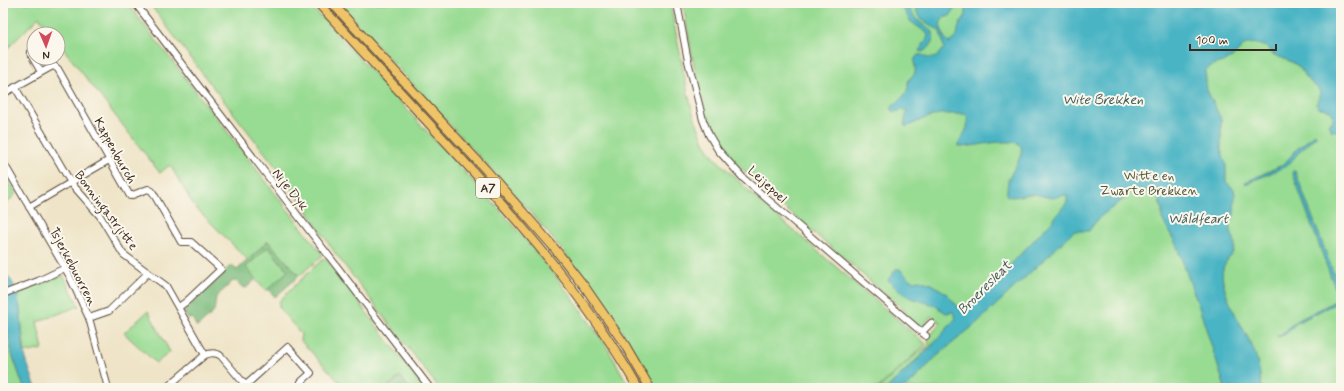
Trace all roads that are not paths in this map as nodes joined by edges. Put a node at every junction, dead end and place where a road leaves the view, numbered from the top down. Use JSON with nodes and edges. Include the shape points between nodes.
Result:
{"nodes":[{"id":1,"x":135,"y":3,"type":"edge"},
{"id":2,"x":318,"y":3,"type":"edge"},
{"id":3,"x":332,"y":3,"type":"edge"},
{"id":4,"x":677,"y":3,"type":"edge"},
{"id":5,"x":38,"y":66,"type":"edge"},
{"id":6,"x":41,"y":72,"type":"junction"},
{"id":7,"x":15,"y":87,"type":"junction"},
{"id":8,"x":3,"y":94,"type":"edge"},
{"id":9,"x":109,"y":160,"type":"junction"},
{"id":10,"x":3,"y":162,"type":"edge"},
{"id":11,"x":71,"y":183,"type":"junction"},
{"id":12,"x":29,"y":207,"type":"junction"},
{"id":13,"x":64,"y":268,"type":"junction"},
{"id":14,"x":148,"y":273,"type":"junction"},
{"id":15,"x":3,"y":294,"type":"edge"},
{"id":16,"x":179,"y":307,"type":"junction"},
{"id":17,"x":89,"y":318,"type":"junction"},
{"id":18,"x":931,"y":323,"type":"dead end"},
{"id":19,"x":205,"y":355,"type":"junction"},
{"id":20,"x":247,"y":386,"type":"edge"},
{"id":21,"x":108,"y":388,"type":"edge"},
{"id":22,"x":167,"y":388,"type":"edge"},
{"id":23,"x":307,"y":388,"type":"edge"},
{"id":24,"x":430,"y":388,"type":"edge"},
{"id":25,"x":638,"y":388,"type":"edge"},
{"id":26,"x":650,"y":388,"type":"edge"}],
"edges":[{"from":1,"to":24,"type":"street","name":"Nije Dyk"},
{"from":2,"to":25,"type":"highway","number":"A7","via":[[527,231],[601,327]]},
{"from":3,"to":26,"type":"highway","number":"A7","via":[[551,244],[616,332]]},
{"from":4,"to":18,"type":"street","name":"Leijepoel","via":[[696,99],[709,135],[718,150],[744,178],[924,334]]},
{"from":5,"to":6,"type":"street"},
{"from":6,"to":7,"type":"street"},
{"from":6,"to":9,"type":"street","name":"Kappenburch","via":[[54,66],[58,69]]},
{"from":7,"to":8,"type":"street"},
{"from":7,"to":11,"type":"street","name":"Bonningastrjitte"},
{"from":9,"to":11,"type":"street"},
{"from":9,"to":16,"type":"street","name":"Kappenburch","via":[[130,196],[148,189],[152,191],[181,242],[191,242],[221,269]]},
{"from":10,"to":12,"type":"street","name":"Tsjerkebuorren"},
{"from":11,"to":12,"type":"street"},
{"from":11,"to":14,"type":"street","name":"Bonningastrjitte","via":[[100,216],[123,254]]},
{"from":12,"to":13,"type":"street","name":"Tsjerkebuorren"},
{"from":13,"to":15,"type":"street"},
{"from":13,"to":17,"type":"street","name":"Tsjerkebuorren"},
{"from":14,"to":16,"type":"street","name":"Bonningastrjitte","via":[[166,286]]},
{"from":14,"to":17,"type":"street","via":[[109,311]]},
{"from":16,"to":19,"type":"street","name":"Bonningastrjitte"},
{"from":17,"to":21,"type":"street","name":"Tsjerkebuorren"},
{"from":19,"to":20,"type":"street","via":[[218,354]]},
{"from":19,"to":22,"type":"street"},
{"from":20,"to":23,"type":"street","via":[[288,347],[311,373],[301,382]]}]}
